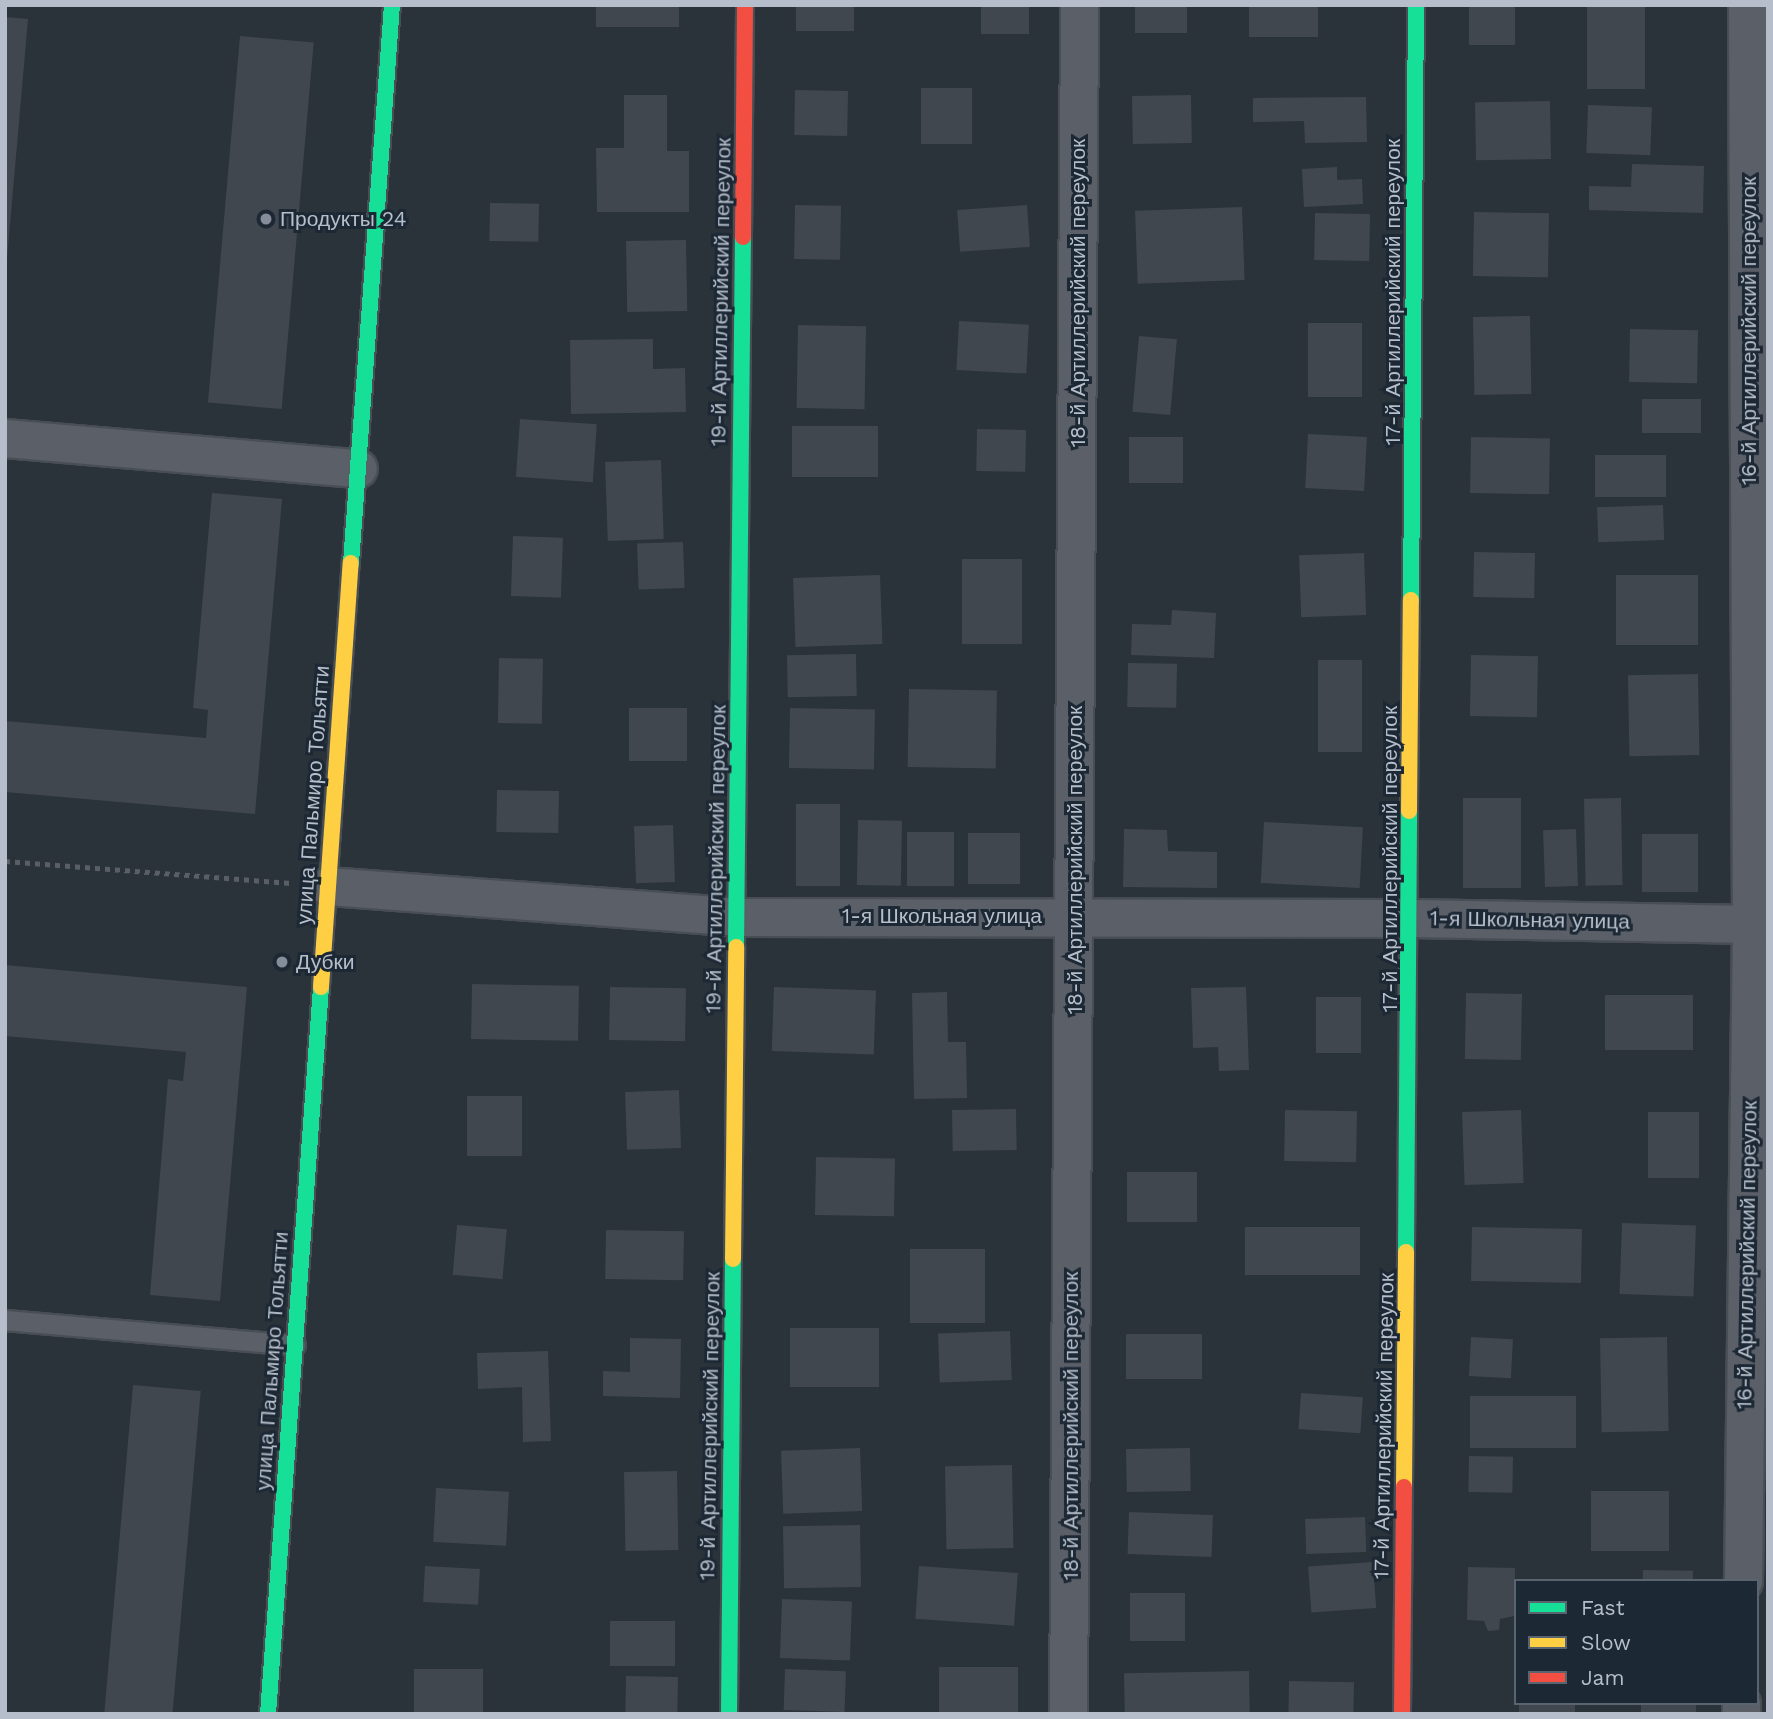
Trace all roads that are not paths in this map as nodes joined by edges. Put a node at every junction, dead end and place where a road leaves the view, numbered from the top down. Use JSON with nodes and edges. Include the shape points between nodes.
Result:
{"nodes":[{"id":1,"x":392,"y":5,"type":"edge"},
{"id":2,"x":745,"y":5,"type":"edge"},
{"id":3,"x":1079,"y":5,"type":"edge"},
{"id":4,"x":1416,"y":5,"type":"edge"},
{"id":5,"x":1747,"y":5,"type":"edge"},
{"id":6,"x":5,"y":438,"type":"edge"},
{"id":7,"x":358,"y":468,"type":"junction"},
{"id":8,"x":328,"y":886,"type":"junction"},
{"id":9,"x":1075,"y":916,"type":"junction"},
{"id":10,"x":736,"y":917,"type":"junction"},
{"id":11,"x":1410,"y":918,"type":"junction"},
{"id":12,"x":1760,"y":924,"type":"edge"},
{"id":13,"x":5,"y":1320,"type":"edge"},
{"id":14,"x":295,"y":1345,"type":"junction"},
{"id":15,"x":1743,"y":1579,"type":"edge"},
{"id":16,"x":268,"y":1714,"type":"edge"},
{"id":17,"x":729,"y":1714,"type":"edge"},
{"id":18,"x":1068,"y":1714,"type":"edge"},
{"id":19,"x":1402,"y":1714,"type":"edge"}],
"edges":[{"from":1,"to":7,"type":"street","name":"улица Пальмиро Тольятти"},
{"from":2,"to":10,"type":"street","name":"19-й Артиллерийский переулок"},
{"from":3,"to":9,"type":"street","name":"18-й Артиллерийский переулок"},
{"from":4,"to":11,"type":"street","name":"17-й Артиллерийский переулок"},
{"from":5,"to":12,"type":"street","name":"16-й Артиллерийский переулок"},
{"from":6,"to":7,"type":"street"},
{"from":7,"to":8,"type":"street","name":"улица Пальмиро Тольятти"},
{"from":8,"to":10,"type":"street","name":"1-я Школьная улица"},
{"from":8,"to":14,"type":"street","name":"улица Пальмиро Тольятти"},
{"from":9,"to":10,"type":"street","name":"1-я Школьная улица"},
{"from":9,"to":11,"type":"street","name":"1-я Школьная улица"},
{"from":9,"to":18,"type":"street","name":"18-й Артиллерийский переулок"},
{"from":10,"to":17,"type":"street","name":"19-й Артиллерийский переулок"},
{"from":11,"to":12,"type":"street","name":"1-я Школьная улица"},
{"from":11,"to":19,"type":"street","name":"17-й Артиллерийский переулок"},
{"from":12,"to":15,"type":"street","name":"16-й Артиллерийский переулок"},
{"from":13,"to":14,"type":"lane"},
{"from":14,"to":16,"type":"street","name":"улица Пальмиро Тольятти"}]}
